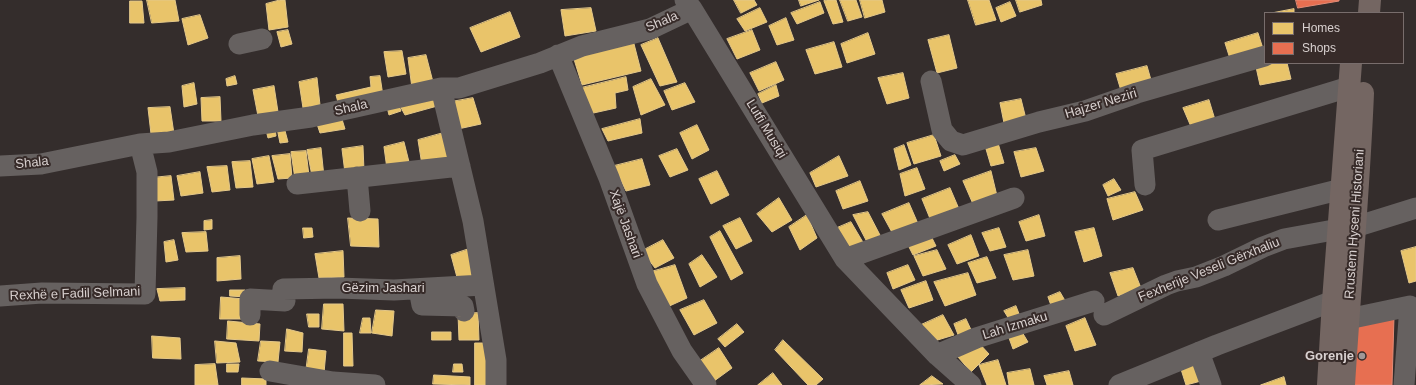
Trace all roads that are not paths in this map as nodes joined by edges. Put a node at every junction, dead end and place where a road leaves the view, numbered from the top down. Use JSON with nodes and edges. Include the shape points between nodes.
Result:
{"nodes":[{"id":1,"x":1355,"y":0,"type":"edge"},
{"id":2,"x":1370,"y":0,"type":"edge"},
{"id":3,"x":688,"y":4,"type":"edge"},
{"id":4,"x":1354,"y":12,"type":"edge"},
{"id":5,"x":1369,"y":12,"type":"edge"},
{"id":6,"x":262,"y":39,"type":"dead end"},
{"id":7,"x":239,"y":44,"type":"dead end"},
{"id":8,"x":558,"y":55,"type":"junction"},
{"id":9,"x":1264,"y":56,"type":"edge"},
{"id":10,"x":1351,"y":64,"type":"edge"},
{"id":11,"x":1366,"y":64,"type":"edge"},
{"id":12,"x":931,"y":81,"type":"dead end"},
{"id":13,"x":1349,"y":87,"type":"junction"},
{"id":14,"x":441,"y":88,"type":"junction"},
{"id":15,"x":140,"y":144,"type":"junction"},
{"id":16,"x":0,"y":166,"type":"edge"},
{"id":17,"x":460,"y":166,"type":"junction"},
{"id":18,"x":356,"y":177,"type":"junction"},
{"id":19,"x":297,"y":184,"type":"dead end"},
{"id":20,"x":1145,"y":185,"type":"dead end"},
{"id":21,"x":1342,"y":189,"type":"junction"},
{"id":22,"x":1014,"y":198,"type":"dead end"},
{"id":23,"x":1416,"y":208,"type":"edge"},
{"id":24,"x":360,"y":211,"type":"dead end"},
{"id":25,"x":1218,"y":220,"type":"dead end"},
{"id":26,"x":1347,"y":228,"type":"junction"},
{"id":27,"x":845,"y":260,"type":"junction"},
{"id":28,"x":483,"y":285,"type":"junction"},
{"id":29,"x":419,"y":289,"type":"junction"},
{"id":30,"x":0,"y":296,"type":"edge"},
{"id":31,"x":1333,"y":301,"type":"junction"},
{"id":32,"x":1413,"y":306,"type":"edge"},
{"id":33,"x":1099,"y":308,"type":"joint"},
{"id":34,"x":464,"y":311,"type":"dead end"},
{"id":35,"x":250,"y":315,"type":"dead end"},
{"id":36,"x":1348,"y":319,"type":"junction"},
{"id":37,"x":1199,"y":352,"type":"junction"},
{"id":38,"x":938,"y":355,"type":"junction"},
{"id":39,"x":270,"y":371,"type":"dead end"},
{"id":40,"x":375,"y":385,"type":"edge"},
{"id":41,"x":496,"y":385,"type":"edge"},
{"id":42,"x":706,"y":385,"type":"edge"},
{"id":43,"x":971,"y":385,"type":"edge"},
{"id":44,"x":1119,"y":385,"type":"edge"},
{"id":45,"x":1211,"y":385,"type":"edge"},
{"id":46,"x":1328,"y":385,"type":"edge"},
{"id":47,"x":1344,"y":385,"type":"edge"},
{"id":48,"x":1404,"y":385,"type":"edge"}],
"edges":[{"from":1,"to":4,"type":"main road"},
{"from":2,"to":5,"type":"main road"},
{"from":3,"to":8,"type":"street","name":"Shala","via":[[650,29],[582,46]]},
{"from":3,"to":27,"type":"street","name":"Lutfi Musiqi"},
{"from":6,"to":7,"type":"street"},
{"from":8,"to":14,"type":"street","name":"Shala","via":[[459,88]]},
{"from":8,"to":42,"type":"street","name":"Xajë Jashari","via":[[609,178],[647,284],[682,351]]},
{"from":9,"to":12,"type":"street","name":"Hajzer Neziri","via":[[963,145],[951,141],[942,130]]},
{"from":10,"to":13,"type":"main road","name":"Rrustem Hyseni Historiani"},
{"from":11,"to":26,"type":"main road","name":"Rrustem Hyseni Historiani"},
{"from":13,"to":20,"type":"street","via":[[1142,150]]},
{"from":13,"to":21,"type":"main road","name":"Rrustem Hyseni Historiani"},
{"from":14,"to":15,"type":"street","name":"Shala","via":[[311,117],[252,125],[169,142]]},
{"from":14,"to":17,"type":"street"},
{"from":15,"to":16,"type":"street","name":"Shala","via":[[41,164]]},
{"from":15,"to":30,"type":"street","name":"Rexhë e Fadil Selmani","via":[[147,172],[145,294]]},
{"from":17,"to":18,"type":"street"},
{"from":17,"to":28,"type":"street","via":[[473,221]]},
{"from":18,"to":19,"type":"street"},
{"from":18,"to":24,"type":"street"},
{"from":21,"to":25,"type":"street","name":"Rrustem Hyseni Historiani"},
{"from":21,"to":26,"type":"main road","name":"Rrustem Hyseni Historiani"},
{"from":22,"to":27,"type":"street"},
{"from":23,"to":26,"type":"street","name":"Fexherije Veseli Gërxhaliu"},
{"from":26,"to":31,"type":"main road","name":"Rrustem Hyseni Historiani"},
{"from":26,"to":33,"type":"street","name":"Fexherije Veseli Gërxhaliu","via":[[1284,239],[1196,277]]},
{"from":26,"to":36,"type":"main road","name":"Rrustem Hyseni Historiani"},
{"from":27,"to":38,"type":"street","name":"Lutfi Musiqi"},
{"from":28,"to":29,"type":"street","name":"Gëzim Jashari"},
{"from":28,"to":41,"type":"street","via":[[496,360]]},
{"from":29,"to":34,"type":"street","via":[[422,305],[463,306]]},
{"from":29,"to":35,"type":"street","name":"Gëzim Jashari","via":[[394,290],[356,298],[283,289],[285,301],[250,299]]},
{"from":31,"to":37,"type":"street"},
{"from":31,"to":46,"type":"main road","name":"Rrustem Hyseni Historiani"},
{"from":32,"to":36,"type":"street"},
{"from":32,"to":48,"type":"street"},
{"from":33,"to":38,"type":"street","name":"Lah Izmaku","via":[[976,338]]},
{"from":36,"to":47,"type":"main road","name":"Rrustem Hyseni Historiani"},
{"from":37,"to":44,"type":"street"},
{"from":37,"to":45,"type":"street"},
{"from":38,"to":43,"type":"street","name":"Lutfi Musiqi"},
{"from":39,"to":40,"type":"street","via":[[333,382]]}]}
